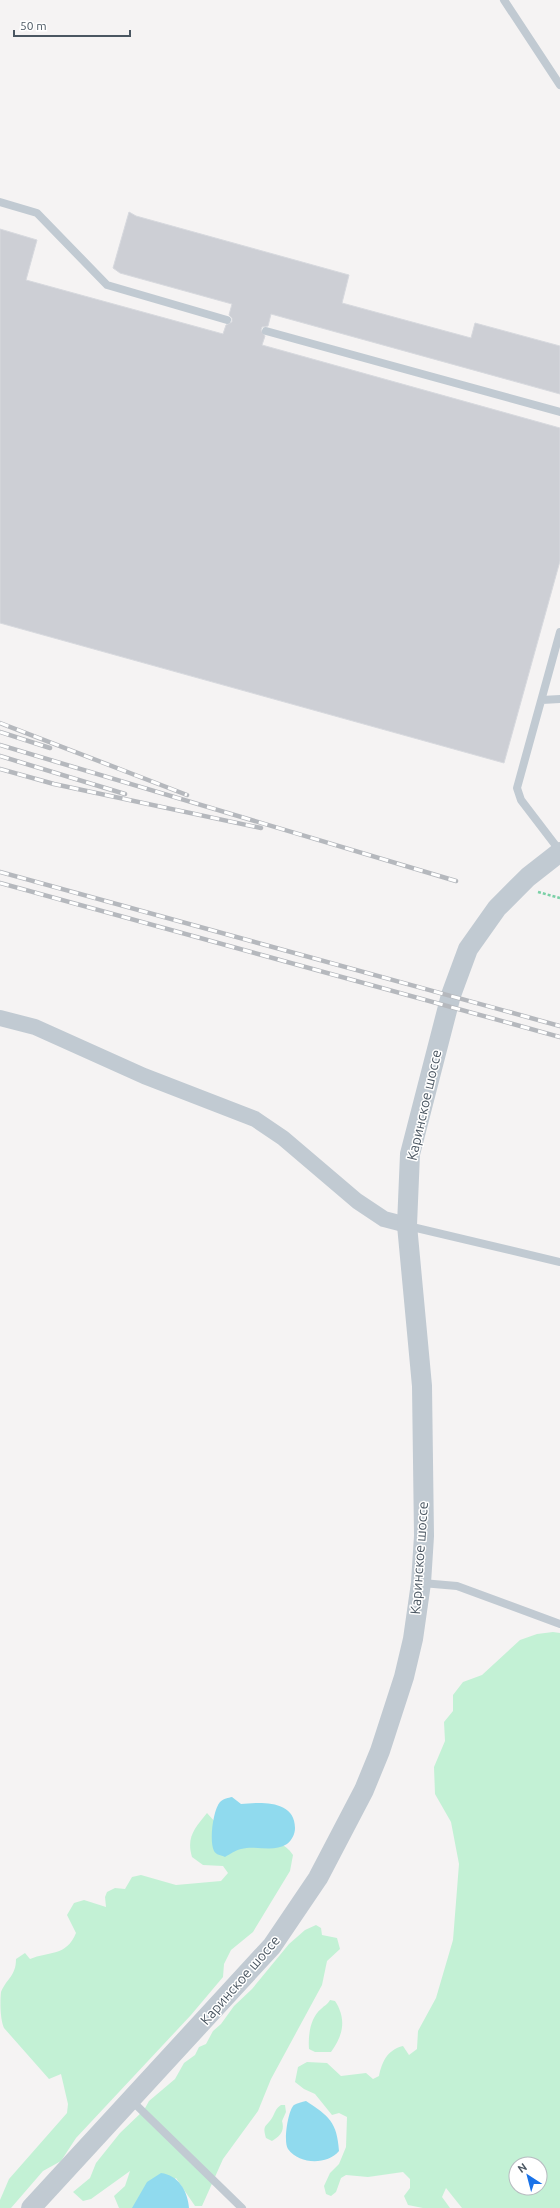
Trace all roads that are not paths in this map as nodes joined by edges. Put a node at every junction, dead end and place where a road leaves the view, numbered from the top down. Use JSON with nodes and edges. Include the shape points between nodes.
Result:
{"nodes":[{"id":1,"x":504,"y":0,"type":"edge"},
{"id":2,"x":560,"y":86,"type":"edge"},
{"id":3,"x":0,"y":202,"type":"edge"},
{"id":4,"x":227,"y":320,"type":"dead end"},
{"id":5,"x":266,"y":331,"type":"dead end"},
{"id":6,"x":560,"y":412,"type":"edge"},
{"id":7,"x":560,"y":632,"type":"edge"},
{"id":8,"x":560,"y":699,"type":"edge"},
{"id":9,"x":542,"y":700,"type":"junction"},
{"id":10,"x":560,"y":852,"type":"edge"},
{"id":11,"x":0,"y":1018,"type":"edge"},
{"id":12,"x":407,"y":1225,"type":"junction"},
{"id":13,"x":560,"y":1262,"type":"edge"},
{"id":14,"x":421,"y":1583,"type":"junction"},
{"id":15,"x":560,"y":1624,"type":"edge"},
{"id":16,"x":131,"y":2100,"type":"junction"},
{"id":17,"x":31,"y":2208,"type":"edge"},
{"id":18,"x":242,"y":2208,"type":"edge"}],
"edges":[{"from":1,"to":2,"type":"lane"},
{"from":3,"to":4,"type":"lane","via":[[37,213],[107,285]]},
{"from":5,"to":6,"type":"lane"},
{"from":7,"to":9,"type":"lane"},
{"from":8,"to":9,"type":"lane"},
{"from":9,"to":10,"type":"lane","via":[[517,788],[521,800]]},
{"from":10,"to":12,"type":"street","name":"Каринское шоссе","via":[[528,877],[498,908],[468,950],[451,995],[410,1154]]},
{"from":11,"to":12,"type":"street","via":[[35,1027],[144,1076],[255,1119],[283,1138],[357,1201],[384,1218]]},
{"from":12,"to":13,"type":"lane"},
{"from":12,"to":14,"type":"street","name":"Каринское шоссе","via":[[422,1386],[424,1536]]},
{"from":14,"to":15,"type":"lane","via":[[457,1586]]},
{"from":14,"to":16,"type":"street","name":"Каринское шоссе","via":[[413,1639],[392,1717],[364,1790],[318,1878],[272,1946]]},
{"from":16,"to":17,"type":"street","name":"Каринское шоссе"},
{"from":16,"to":18,"type":"lane"}]}
